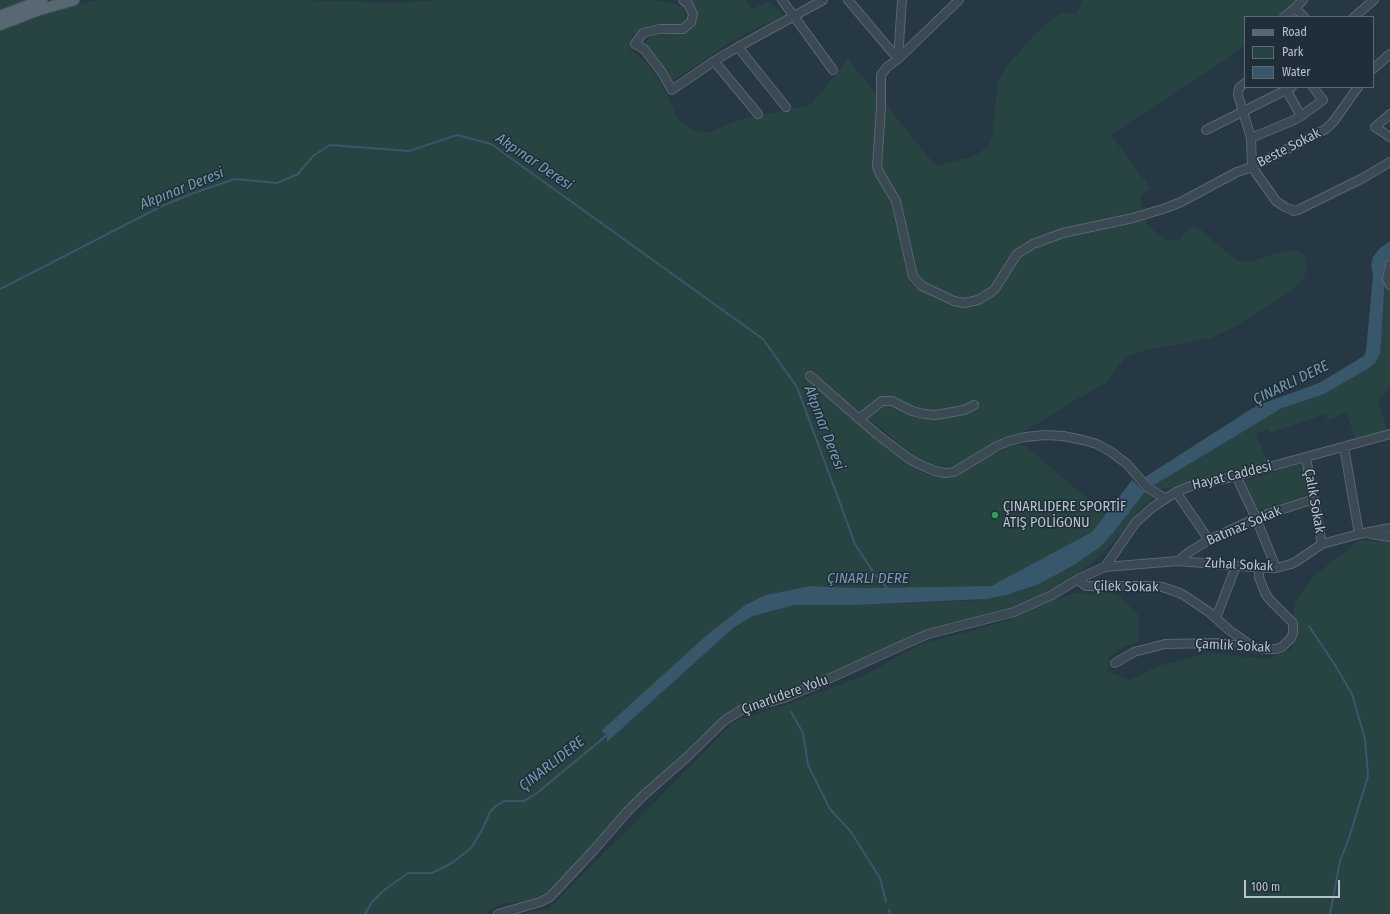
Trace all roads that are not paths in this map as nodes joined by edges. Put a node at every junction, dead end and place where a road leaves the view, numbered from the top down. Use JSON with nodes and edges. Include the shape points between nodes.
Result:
{"nodes":[{"id":1,"x":42,"y":0,"type":"edge"},
{"id":2,"x":74,"y":0,"type":"edge"},
{"id":3,"x":683,"y":0,"type":"edge"},
{"id":4,"x":782,"y":0,"type":"edge"},
{"id":5,"x":823,"y":0,"type":"edge"},
{"id":6,"x":848,"y":0,"type":"edge"},
{"id":7,"x":902,"y":0,"type":"edge"},
{"id":8,"x":959,"y":0,"type":"edge"},
{"id":9,"x":1302,"y":0,"type":"edge"},
{"id":10,"x":1374,"y":0,"type":"edge"},
{"id":11,"x":1295,"y":8,"type":"junction"},
{"id":12,"x":0,"y":16,"type":"edge"},
{"id":13,"x":793,"y":16,"type":"junction"},
{"id":14,"x":1285,"y":16,"type":"edge"},
{"id":15,"x":1303,"y":16,"type":"edge"},
{"id":16,"x":1355,"y":16,"type":"edge"},
{"id":17,"x":0,"y":25,"type":"edge"},
{"id":18,"x":738,"y":47,"type":"junction"},
{"id":19,"x":1390,"y":54,"type":"edge"},
{"id":20,"x":898,"y":59,"type":"junction"},
{"id":21,"x":714,"y":62,"type":"junction"},
{"id":22,"x":1374,"y":68,"type":"edge"},
{"id":23,"x":833,"y":70,"type":"dead end"},
{"id":24,"x":1244,"y":84,"type":"edge"},
{"id":25,"x":1314,"y":88,"type":"edge"},
{"id":26,"x":1357,"y":88,"type":"edge"},
{"id":27,"x":1289,"y":89,"type":"edge"},
{"id":28,"x":786,"y":107,"type":"dead end"},
{"id":29,"x":1243,"y":112,"type":"junction"},
{"id":30,"x":758,"y":114,"type":"dead end"},
{"id":31,"x":1390,"y":114,"type":"edge"},
{"id":32,"x":1301,"y":116,"type":"junction"},
{"id":33,"x":1206,"y":130,"type":"dead end"},
{"id":34,"x":1390,"y":137,"type":"edge"},
{"id":35,"x":1251,"y":138,"type":"junction"},
{"id":36,"x":1390,"y":162,"type":"edge"},
{"id":37,"x":1252,"y":166,"type":"junction"},
{"id":38,"x":1390,"y":265,"type":"edge"},
{"id":39,"x":1390,"y":285,"type":"edge"},
{"id":40,"x":810,"y":376,"type":"dead end"},
{"id":41,"x":974,"y":405,"type":"dead end"},
{"id":42,"x":859,"y":419,"type":"junction"},
{"id":43,"x":1390,"y":434,"type":"edge"},
{"id":44,"x":1344,"y":447,"type":"junction"},
{"id":45,"x":1306,"y":458,"type":"junction"},
{"id":46,"x":1236,"y":476,"type":"junction"},
{"id":47,"x":1176,"y":492,"type":"junction"},
{"id":48,"x":1165,"y":498,"type":"junction"},
{"id":49,"x":1314,"y":499,"type":"junction"},
{"id":50,"x":1256,"y":518,"type":"junction"},
{"id":51,"x":1390,"y":528,"type":"edge"},
{"id":52,"x":1362,"y":533,"type":"junction"},
{"id":53,"x":1390,"y":537,"type":"edge"},
{"id":54,"x":1209,"y":540,"type":"junction"},
{"id":55,"x":1322,"y":544,"type":"junction"},
{"id":56,"x":1178,"y":561,"type":"junction"},
{"id":57,"x":1236,"y":566,"type":"junction"},
{"id":58,"x":1105,"y":567,"type":"junction"},
{"id":59,"x":1259,"y":567,"type":"junction"},
{"id":60,"x":1276,"y":568,"type":"junction"},
{"id":61,"x":1078,"y":580,"type":"junction"},
{"id":62,"x":1216,"y":618,"type":"junction"},
{"id":63,"x":1254,"y":647,"type":"junction"},
{"id":64,"x":1115,"y":663,"type":"dead end"},
{"id":65,"x":498,"y":914,"type":"edge"}],
"edges":[{"from":1,"to":12,"type":"main road"},
{"from":2,"to":17,"type":"main road"},
{"from":3,"to":21,"type":"street","via":[[693,14],[691,22],[683,29],[659,29],[643,33],[635,44],[644,49],[672,90]]},
{"from":4,"to":13,"type":"street"},
{"from":5,"to":13,"type":"street"},
{"from":6,"to":20,"type":"street"},
{"from":7,"to":20,"type":"street"},
{"from":8,"to":20,"type":"street"},
{"from":9,"to":11,"type":"street"},
{"from":10,"to":16,"type":"street"},
{"from":11,"to":14,"type":"street"},
{"from":11,"to":15,"type":"street"},
{"from":13,"to":18,"type":"street"},
{"from":13,"to":23,"type":"street"},
{"from":18,"to":21,"type":"street"},
{"from":18,"to":28,"type":"street"},
{"from":19,"to":22,"type":"street"},
{"from":20,"to":37,"type":"street","via":[[881,75],[877,166],[896,201],[913,276],[922,286],[954,301],[964,303],[978,300],[994,290],[1017,254],[1033,244],[1063,232],[1134,218],[1166,208]]},
{"from":21,"to":30,"type":"street"},
{"from":24,"to":29,"type":"street","name":"Beste Sokak","via":[[1238,91]]},
{"from":25,"to":32,"type":"street","name":"Beste Sokak","via":[[1323,100]]},
{"from":26,"to":37,"type":"street","name":"Beste Sokak","via":[[1330,126]]},
{"from":27,"to":29,"type":"street"},
{"from":27,"to":32,"type":"street","name":"Beste Sokak"},
{"from":29,"to":33,"type":"street"},
{"from":29,"to":35,"type":"street","name":"Beste Sokak"},
{"from":31,"to":34,"type":"street","via":[[1375,127]]},
{"from":32,"to":35,"type":"street","name":"Beste Sokak"},
{"from":35,"to":37,"type":"street","name":"Beste Sokak"},
{"from":36,"to":37,"type":"street","via":[[1294,211],[1276,201]]},
{"from":38,"to":39,"type":"street","via":[[1387,279]]},
{"from":40,"to":42,"type":"street"},
{"from":41,"to":42,"type":"street","via":[[964,410],[936,415],[912,411],[892,401],[882,401]]},
{"from":42,"to":48,"type":"street","via":[[911,460],[945,473],[961,469],[997,446],[1025,437],[1045,435],[1083,440],[1112,452],[1127,464],[1148,488]]},
{"from":43,"to":44,"type":"street","name":"Hayat Caddesi"},
{"from":44,"to":45,"type":"street","name":"Hayat Caddesi"},
{"from":44,"to":52,"type":"street"},
{"from":45,"to":46,"type":"street","name":"Hayat Caddesi"},
{"from":45,"to":49,"type":"street","name":"Çalık Sokak"},
{"from":46,"to":47,"type":"street","name":"Hayat Caddesi"},
{"from":46,"to":50,"type":"street"},
{"from":47,"to":48,"type":"street","name":"Hayat Caddesi"},
{"from":47,"to":54,"type":"street"},
{"from":48,"to":58,"type":"street","name":"Hayat Caddesi","via":[[1136,522]]},
{"from":49,"to":50,"type":"street","name":"Batmaz Sokak"},
{"from":49,"to":55,"type":"street","name":"Çalık Sokak"},
{"from":50,"to":54,"type":"street","name":"Batmaz Sokak"},
{"from":50,"to":60,"type":"street"},
{"from":51,"to":52,"type":"street","name":"Zuhal Sokak"},
{"from":52,"to":53,"type":"street"},
{"from":52,"to":55,"type":"street","name":"Zuhal Sokak"},
{"from":54,"to":56,"type":"street","name":"Batmaz Sokak"},
{"from":55,"to":60,"type":"street","name":"Zuhal Sokak","via":[[1290,564]]},
{"from":56,"to":57,"type":"street","name":"Zuhal Sokak"},
{"from":56,"to":58,"type":"street","name":"Zuhal Sokak"},
{"from":57,"to":59,"type":"street","name":"Zuhal Sokak"},
{"from":57,"to":62,"type":"street"},
{"from":58,"to":61,"type":"street","name":"Çınarlıdere Yolu"},
{"from":59,"to":60,"type":"street","name":"Zuhal Sokak"},
{"from":59,"to":63,"type":"street","name":"Çamlık Sokak","via":[[1259,577],[1265,593],[1293,622],[1293,633],[1292,638],[1282,647]]},
{"from":61,"to":62,"type":"street","name":"Çilek Sokak","via":[[1086,586],[1162,587],[1182,594]]},
{"from":61,"to":65,"type":"street","name":"Çınarlıdere Yolu","via":[[1014,612],[928,634],[784,698],[743,709],[721,723],[645,794],[550,897]]},
{"from":62,"to":63,"type":"street","name":"Çilek Sokak","via":[[1240,639]]},
{"from":63,"to":64,"type":"street","name":"Çamlık Sokak","via":[[1216,643],[1165,644],[1134,652]]}]}
